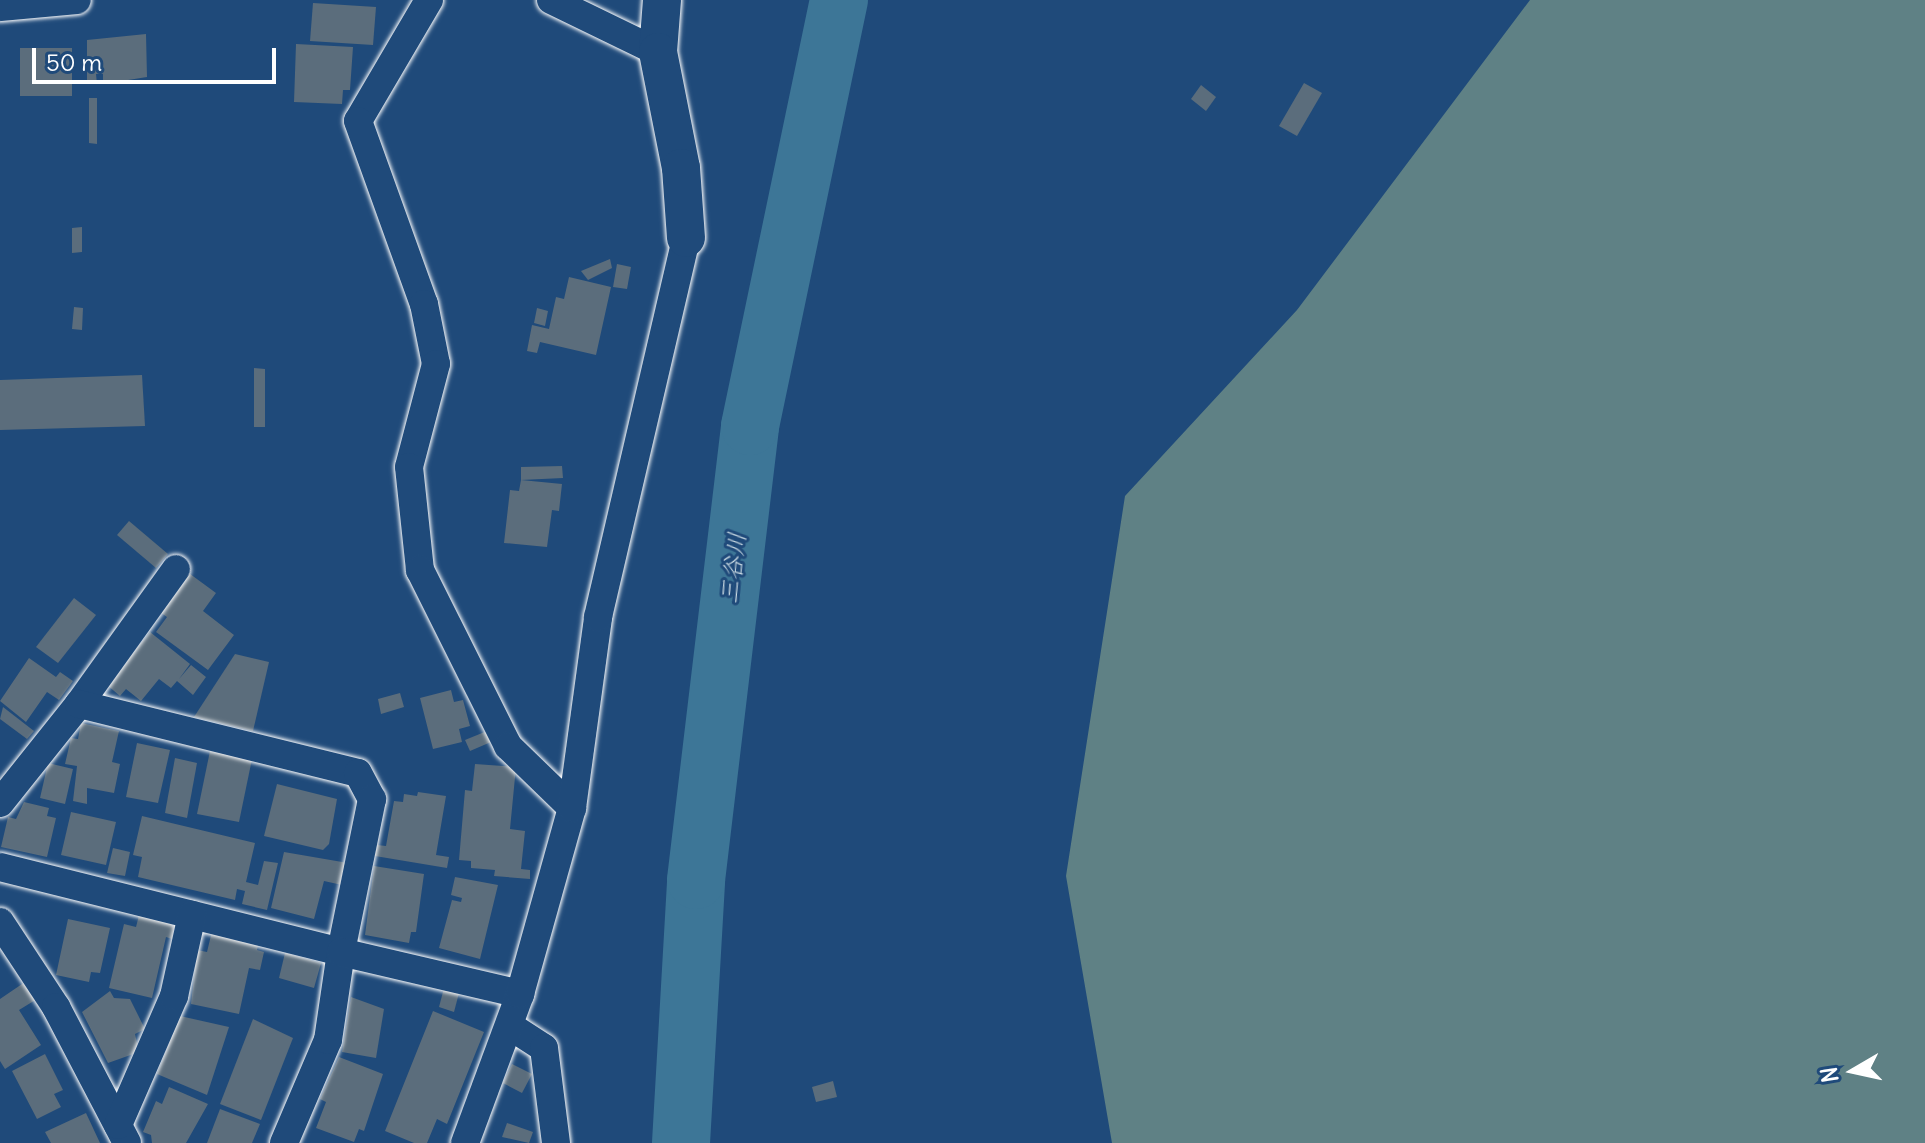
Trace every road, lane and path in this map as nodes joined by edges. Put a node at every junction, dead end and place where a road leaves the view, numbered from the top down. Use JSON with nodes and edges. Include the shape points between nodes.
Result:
{"nodes":[{"id":1,"x":77,"y":0,"type":"edge"},
{"id":2,"x":429,"y":0,"type":"edge"},
{"id":3,"x":551,"y":0,"type":"edge"},
{"id":4,"x":662,"y":0,"type":"edge"},
{"id":5,"x":0,"y":7,"type":"edge"},
{"id":6,"x":658,"y":52,"type":"junction"},
{"id":7,"x":686,"y":238,"type":"joint"},
{"id":8,"x":176,"y":569,"type":"dead end"},
{"id":9,"x":79,"y":704,"type":"junction"},
{"id":10,"x":0,"y":803,"type":"edge"},
{"id":11,"x":572,"y":808,"type":"junction"},
{"id":12,"x":0,"y":867,"type":"edge"},
{"id":13,"x":192,"y":915,"type":"junction"},
{"id":14,"x":0,"y":922,"type":"edge"},
{"id":15,"x":341,"y":952,"type":"junction"},
{"id":16,"x":520,"y":994,"type":"junction"},
{"id":17,"x":510,"y":1026,"type":"junction"},
{"id":18,"x":122,"y":1134,"type":"edge"},
{"id":19,"x":284,"y":1143,"type":"edge"},
{"id":20,"x":465,"y":1143,"type":"edge"},
{"id":21,"x":556,"y":1143,"type":"edge"}],
"edges":[{"from":1,"to":5,"type":"street"},
{"from":2,"to":11,"type":"street","via":[[358,121],[424,304],[436,364],[409,467],[420,570],[508,746]]},
{"from":3,"to":6,"type":"street"},
{"from":4,"to":6,"type":"street"},
{"from":6,"to":7,"type":"street","via":[[681,168]]},
{"from":7,"to":11,"type":"street","via":[[598,617]]},
{"from":8,"to":9,"type":"street"},
{"from":9,"to":10,"type":"street"},
{"from":9,"to":15,"type":"street","via":[[358,773],[372,799]]},
{"from":11,"to":16,"type":"street"},
{"from":12,"to":13,"type":"street"},
{"from":13,"to":15,"type":"street"},
{"from":13,"to":18,"type":"street","via":[[174,996]]},
{"from":14,"to":18,"type":"street","via":[[56,1007]]},
{"from":15,"to":16,"type":"street"},
{"from":15,"to":19,"type":"street","via":[[328,1040]]},
{"from":16,"to":17,"type":"street"},
{"from":17,"to":20,"type":"street"},
{"from":17,"to":21,"type":"street","via":[[544,1048]]}]}
